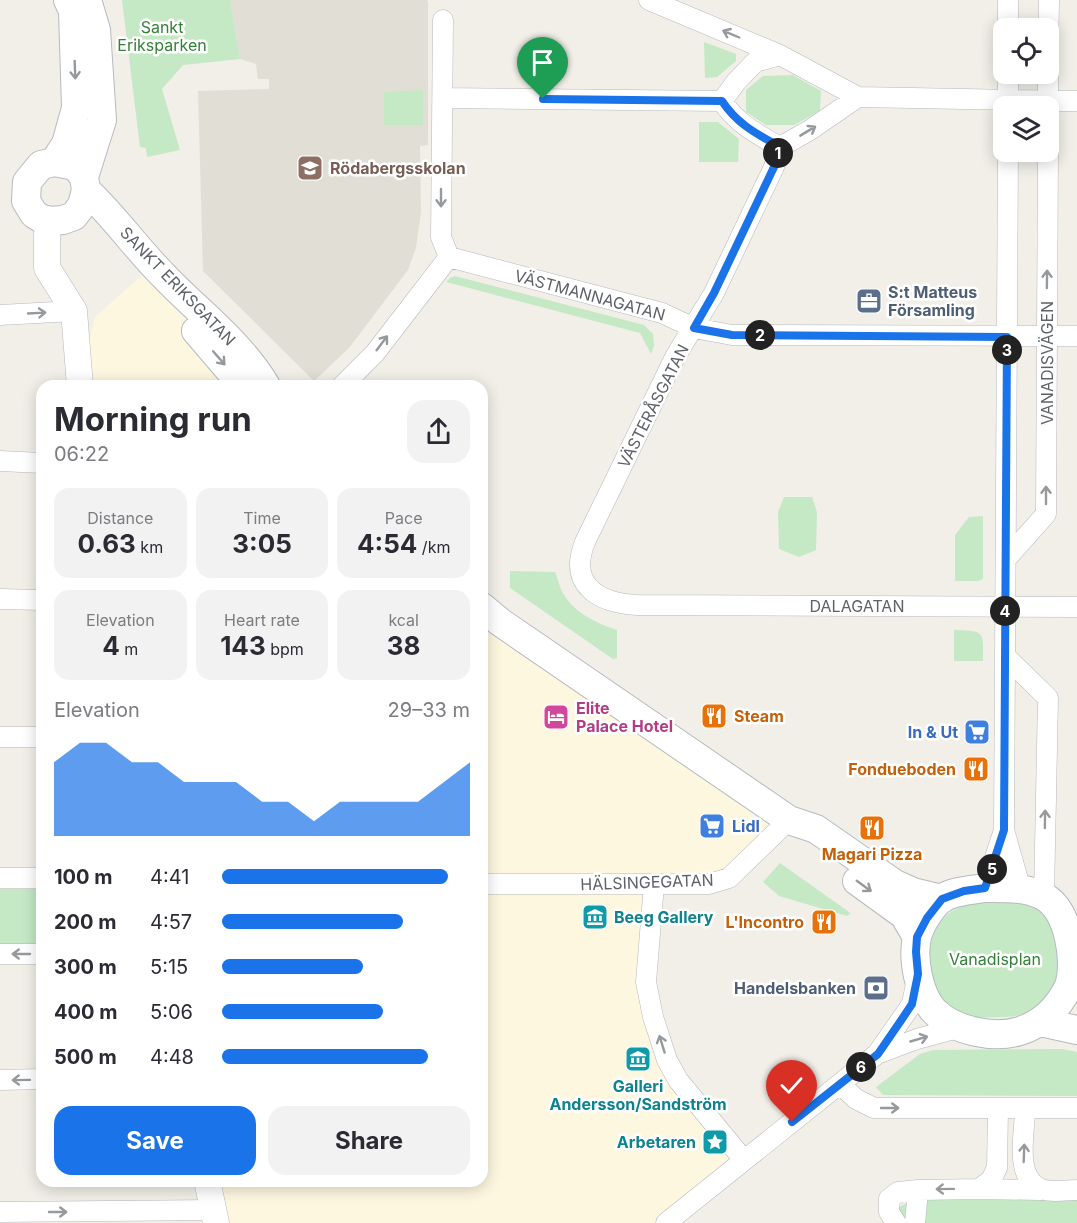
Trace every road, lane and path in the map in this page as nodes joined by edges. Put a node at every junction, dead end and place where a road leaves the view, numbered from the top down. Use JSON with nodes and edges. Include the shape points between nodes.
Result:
{"nodes":[{"id":1,"x":68,"y":0,"type":"edge"},
{"id":2,"x":87,"y":0,"type":"edge"},
{"id":3,"x":649,"y":0,"type":"edge"},
{"id":4,"x":1008,"y":0,"type":"edge"},
{"id":5,"x":1049,"y":0,"type":"edge"},
{"id":6,"x":1008,"y":18,"type":"edge"},
{"id":7,"x":1049,"y":18,"type":"edge"},
{"id":8,"x":443,"y":20,"type":"dead end"},
{"id":9,"x":780,"y":55,"type":"junction"},
{"id":10,"x":858,"y":97,"type":"junction"},
{"id":11,"x":443,"y":98,"type":"junction"},
{"id":12,"x":722,"y":101,"type":"junction"},
{"id":13,"x":1077,"y":101,"type":"edge"},
{"id":14,"x":993,"y":103,"type":"edge"},
{"id":15,"x":1059,"y":103,"type":"edge"},
{"id":16,"x":780,"y":147,"type":"junction"},
{"id":17,"x":54,"y":162,"type":"junction"},
{"id":18,"x":1008,"y":162,"type":"edge"},
{"id":19,"x":1048,"y":162,"type":"edge"},
{"id":20,"x":66,"y":204,"type":"junction"},
{"id":21,"x":449,"y":257,"type":"junction"},
{"id":22,"x":74,"y":311,"type":"junction"},
{"id":23,"x":0,"y":315,"type":"edge"},
{"id":24,"x":694,"y":328,"type":"junction"},
{"id":25,"x":1046,"y":336,"type":"junction"},
{"id":26,"x":1077,"y":336,"type":"edge"},
{"id":27,"x":1007,"y":337,"type":"junction"},
{"id":28,"x":80,"y":380,"type":"edge"},
{"id":29,"x":238,"y":380,"type":"edge"},
{"id":30,"x":262,"y":380,"type":"edge"},
{"id":31,"x":348,"y":380,"type":"edge"},
{"id":32,"x":0,"y":461,"type":"edge"},
{"id":33,"x":36,"y":463,"type":"edge"},
{"id":34,"x":1006,"y":559,"type":"junction"},
{"id":35,"x":0,"y":599,"type":"edge"},
{"id":36,"x":36,"y":600,"type":"edge"},
{"id":37,"x":637,"y":605,"type":"joint"},
{"id":38,"x":1005,"y":606,"type":"junction"},
{"id":39,"x":1077,"y":607,"type":"edge"},
{"id":40,"x":488,"y":612,"type":"edge"},
{"id":41,"x":1005,"y":656,"type":"junction"},
{"id":42,"x":0,"y":737,"type":"edge"},
{"id":43,"x":36,"y":737,"type":"edge"},
{"id":44,"x":789,"y":820,"type":"junction"},
{"id":45,"x":1004,"y":830,"type":"junction"},
{"id":46,"x":0,"y":878,"type":"edge"},
{"id":47,"x":36,"y":879,"type":"edge"},
{"id":48,"x":488,"y":884,"type":"edge"},
{"id":49,"x":654,"y":884,"type":"junction"},
{"id":50,"x":985,"y":888,"type":"junction"},
{"id":51,"x":1032,"y":893,"type":"junction"},
{"id":52,"x":942,"y":899,"type":"junction"},
{"id":53,"x":1072,"y":918,"type":"edge"},
{"id":54,"x":917,"y":937,"type":"junction"},
{"id":55,"x":0,"y":954,"type":"edge"},
{"id":56,"x":36,"y":954,"type":"edge"},
{"id":57,"x":918,"y":974,"type":"junction"},
{"id":58,"x":1073,"y":990,"type":"edge"},
{"id":59,"x":1041,"y":1022,"type":"junction"},
{"id":60,"x":961,"y":1027,"type":"junction"},
{"id":61,"x":1077,"y":1030,"type":"edge"},
{"id":62,"x":878,"y":1054,"type":"junction"},
{"id":63,"x":36,"y":1079,"type":"edge"},
{"id":64,"x":0,"y":1080,"type":"edge"},
{"id":65,"x":840,"y":1084,"type":"junction"},
{"id":66,"x":998,"y":1108,"type":"junction"},
{"id":67,"x":1077,"y":1108,"type":"edge"},
{"id":68,"x":1025,"y":1109,"type":"junction"},
{"id":69,"x":743,"y":1159,"type":"junction"},
{"id":70,"x":208,"y":1187,"type":"edge"},
{"id":71,"x":979,"y":1189,"type":"junction"},
{"id":72,"x":918,"y":1190,"type":"junction"},
{"id":73,"x":1041,"y":1190,"type":"junction"},
{"id":74,"x":1077,"y":1190,"type":"edge"},
{"id":75,"x":0,"y":1212,"type":"edge"},
{"id":76,"x":214,"y":1216,"type":"edge"},
{"id":77,"x":666,"y":1223,"type":"edge"},
{"id":78,"x":896,"y":1223,"type":"edge"},
{"id":79,"x":915,"y":1223,"type":"edge"}],
"edges":[{"from":1,"to":17,"type":"main road","one_way":true,"via":[[73,11],[76,108],[66,144]]},
{"from":2,"to":20,"type":"main road","via":[[96,30],[102,120]]},
{"from":9,"to":3,"type":"street","one_way":true},
{"from":4,"to":6,"type":"street"},
{"from":5,"to":7,"type":"street"},
{"from":8,"to":11,"type":"street"},
{"from":9,"to":10,"type":"street"},
{"from":9,"to":12,"type":"street","via":[[755,62]]},
{"from":10,"to":14,"type":"street"},
{"from":16,"to":10,"type":"street","one_way":true},
{"from":11,"to":12,"type":"street"},
{"from":11,"to":21,"type":"street","one_way":true,"via":[[441,237]]},
{"from":12,"to":16,"type":"street","via":[[748,130]]},
{"from":13,"to":15,"type":"street"},
{"from":16,"to":24,"type":"street","name":"VÄSTERÅSGATAN","via":[[774,167]]},
{"from":17,"to":20,"type":"main road","via":[[75,166]]},
{"from":17,"to":20,"type":"main road","via":[[41,165],[27,182],[26,201]]},
{"from":18,"to":27,"type":"street"},
{"from":25,"to":19,"type":"street","name":"VANADISVÄGEN","one_way":true},
{"from":20,"to":22,"type":"street","via":[[47,234],[47,268]]},
{"from":20,"to":29,"type":"main road","name":"SANKT ERIKSGATAN","one_way":true,"via":[[102,229]]},
{"from":20,"to":30,"type":"main road","name":"SANKT ERIKSGATAN","via":[[100,204],[165,278],[253,364]]},
{"from":21,"to":24,"type":"street","name":"VÄSTMANNAGATAN","via":[[662,313]]},
{"from":31,"to":21,"type":"street","one_way":true,"via":[[375,353]]},
{"from":23,"to":22,"type":"street","one_way":true},
{"from":22,"to":28,"type":"street"},
{"from":24,"to":27,"type":"street","name":"VÄSTMANNAGATAN","via":[[732,335]]},
{"from":24,"to":37,"type":"street","name":"VÄSTERÅSGATAN","via":[[675,357],[579,557],[579,570],[596,595]]},
{"from":25,"to":26,"type":"street","name":"VÄSTMANNAGATAN"},
{"from":25,"to":27,"type":"street","name":"VÄSTMANNAGATAN"},
{"from":34,"to":25,"type":"street","name":"VANADISVÄGEN","one_way":true,"via":[[1046,514]]},
{"from":27,"to":34,"type":"street"},
{"from":32,"to":33,"type":"street"},
{"from":34,"to":38,"type":"street"},
{"from":35,"to":36,"type":"street"},
{"from":37,"to":38,"type":"street","name":"DALAGATAN"},
{"from":38,"to":39,"type":"street","name":"DALAGATAN"},
{"from":38,"to":41,"type":"street"},
{"from":40,"to":44,"type":"main road"},
{"from":41,"to":45,"type":"street"},
{"from":51,"to":41,"type":"street","one_way":true,"via":[[1048,698]]},
{"from":42,"to":43,"type":"street"},
{"from":44,"to":49,"type":"street","name":"HÄLSINGEGATAN","via":[[729,878],[709,884]]},
{"from":44,"to":52,"type":"main road","via":[[816,829],[895,884]]},
{"from":44,"to":54,"type":"main road","one_way":true,"via":[[807,845],[904,915]]},
{"from":45,"to":50,"type":"street"},
{"from":45,"to":51,"type":"street"},
{"from":46,"to":47,"type":"street"},
{"from":48,"to":49,"type":"street","name":"HÄLSINGEGATAN"},
{"from":69,"to":49,"type":"street","one_way":true,"via":[[678,1080],[653,1017],[646,982]]},
{"from":50,"to":51,"type":"main road"},
{"from":50,"to":52,"type":"main road"},
{"from":51,"to":53,"type":"main road"},
{"from":52,"to":54,"type":"main road"},
{"from":53,"to":58,"type":"main road"},
{"from":54,"to":57,"type":"main road"},
{"from":56,"to":55,"type":"street","one_way":true},
{"from":57,"to":60,"type":"main road","via":[[935,1012]]},
{"from":57,"to":62,"type":"street","via":[[912,1004]]},
{"from":58,"to":59,"type":"main road"},
{"from":59,"to":60,"type":"main road","via":[[1018,1031],[990,1033]]},
{"from":59,"to":61,"type":"main road"},
{"from":62,"to":60,"type":"street","one_way":true},
{"from":62,"to":65,"type":"street"},
{"from":63,"to":64,"type":"street","one_way":true},
{"from":65,"to":66,"type":"street","one_way":true,"via":[[856,1099],[874,1108]]},
{"from":65,"to":69,"type":"street"},
{"from":66,"to":68,"type":"street"},
{"from":66,"to":71,"type":"street","via":[[997,1168],[991,1180]]},
{"from":67,"to":68,"type":"street"},
{"from":73,"to":68,"type":"street","one_way":true,"via":[[1023,1167]]},
{"from":69,"to":77,"type":"street"},
{"from":70,"to":76,"type":"street"},
{"from":71,"to":72,"type":"street","one_way":true},
{"from":71,"to":73,"type":"street"},
{"from":72,"to":78,"type":"street","via":[[897,1192],[889,1199]]},
{"from":72,"to":79,"type":"street"},
{"from":73,"to":74,"type":"street"},
{"from":75,"to":76,"type":"street","one_way":true}]}
